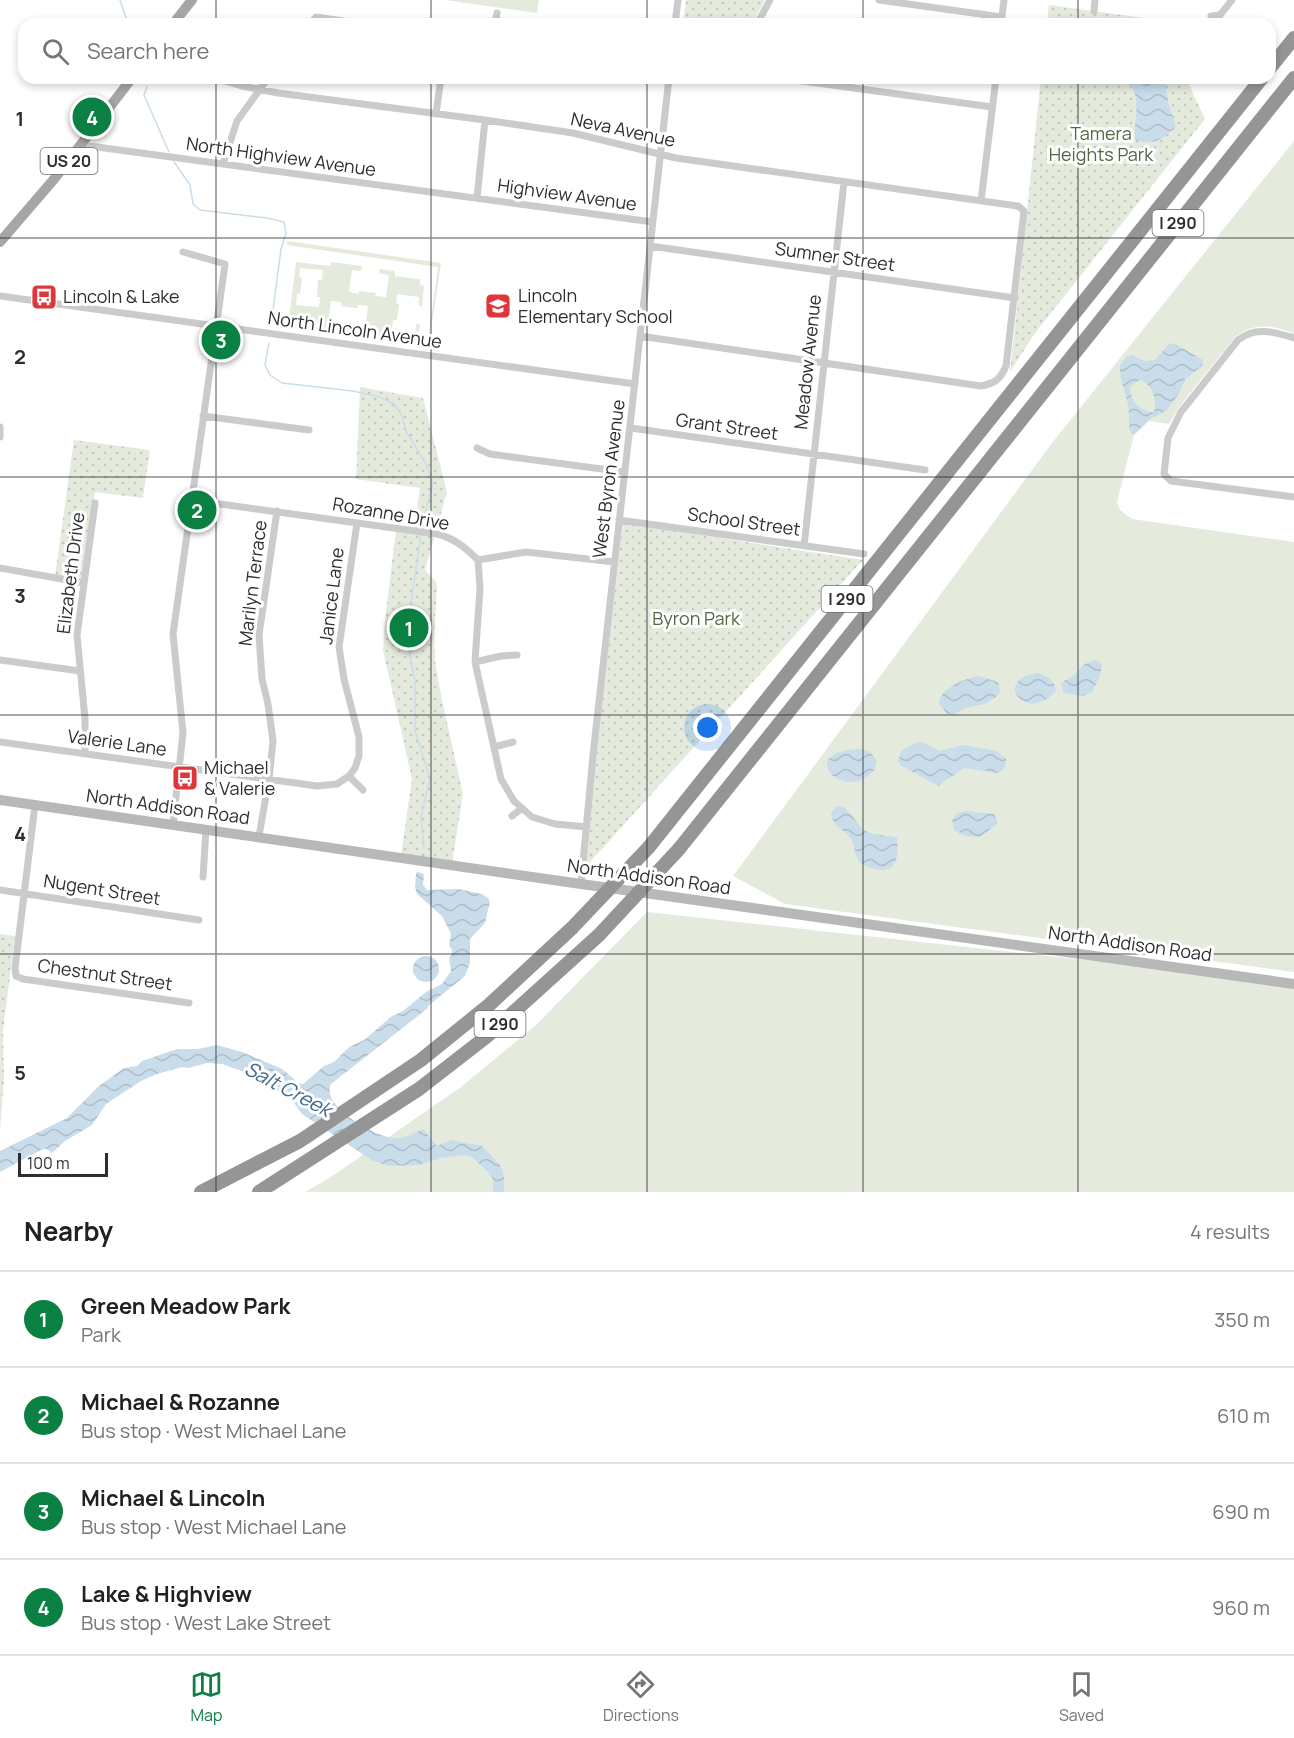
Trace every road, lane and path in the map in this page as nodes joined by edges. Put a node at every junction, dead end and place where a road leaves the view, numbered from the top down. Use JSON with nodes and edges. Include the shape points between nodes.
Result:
{"nodes":[{"id":1,"x":192,"y":0,"type":"edge"},
{"id":2,"x":678,"y":0,"type":"edge"},
{"id":3,"x":770,"y":0,"type":"edge"},
{"id":4,"x":879,"y":0,"type":"edge"},
{"id":5,"x":1004,"y":0,"type":"edge"},
{"id":6,"x":1095,"y":0,"type":"edge"},
{"id":7,"x":1232,"y":0,"type":"edge"},
{"id":8,"x":1094,"y":11,"type":"dead end"},
{"id":9,"x":497,"y":13,"type":"dead end"},
{"id":10,"x":1211,"y":16,"type":"dead end"},
{"id":11,"x":178,"y":18,"type":"edge"},
{"id":12,"x":496,"y":18,"type":"edge"},
{"id":13,"x":676,"y":18,"type":"edge"},
{"id":14,"x":760,"y":18,"type":"edge"},
{"id":15,"x":984,"y":18,"type":"edge"},
{"id":16,"x":1002,"y":18,"type":"edge"},
{"id":17,"x":1294,"y":38,"type":"edge"},
{"id":18,"x":1276,"y":60,"type":"edge"},
{"id":19,"x":1294,"y":78,"type":"edge"},
{"id":20,"x":127,"y":84,"type":"edge"},
{"id":21,"x":239,"y":84,"type":"edge"},
{"id":22,"x":263,"y":84,"type":"edge"},
{"id":23,"x":440,"y":84,"type":"edge"},
{"id":24,"x":668,"y":84,"type":"edge"},
{"id":25,"x":825,"y":84,"type":"edge"},
{"id":26,"x":995,"y":84,"type":"edge"},
{"id":27,"x":1257,"y":84,"type":"edge"},
{"id":28,"x":259,"y":89,"type":"junction"},
{"id":29,"x":992,"y":107,"type":"junction"},
{"id":30,"x":436,"y":114,"type":"junction"},
{"id":31,"x":485,"y":120,"type":"junction"},
{"id":32,"x":81,"y":145,"type":"junction"},
{"id":33,"x":660,"y":155,"type":"junction"},
{"id":34,"x":223,"y":164,"type":"junction"},
{"id":35,"x":844,"y":182,"type":"junction"},
{"id":36,"x":477,"y":198,"type":"junction"},
{"id":37,"x":981,"y":201,"type":"junction"},
{"id":38,"x":653,"y":222,"type":"junction"},
{"id":39,"x":0,"y":242,"type":"edge"},
{"id":40,"x":650,"y":246,"type":"junction"},
{"id":41,"x":183,"y":252,"type":"dead end"},
{"id":42,"x":833,"y":272,"type":"junction"},
{"id":43,"x":0,"y":296,"type":"edge"},
{"id":44,"x":1015,"y":298,"type":"junction"},
{"id":45,"x":216,"y":327,"type":"junction"},
{"id":46,"x":640,"y":336,"type":"junction"},
{"id":47,"x":1294,"y":338,"type":"edge"},
{"id":48,"x":823,"y":363,"type":"junction"},
{"id":49,"x":634,"y":384,"type":"junction"},
{"id":50,"x":203,"y":416,"type":"junction"},
{"id":51,"x":0,"y":427,"type":"edge"},
{"id":52,"x":631,"y":428,"type":"junction"},
{"id":53,"x":309,"y":430,"type":"dead end"},
{"id":54,"x":0,"y":437,"type":"edge"},
{"id":55,"x":477,"y":448,"type":"dead end"},
{"id":56,"x":814,"y":454,"type":"junction"},
{"id":57,"x":925,"y":470,"type":"dead end"},
{"id":58,"x":624,"y":472,"type":"junction"},
{"id":59,"x":1294,"y":497,"type":"edge"},
{"id":60,"x":191,"y":500,"type":"junction"},
{"id":61,"x":95,"y":503,"type":"dead end"},
{"id":62,"x":277,"y":511,"type":"junction"},
{"id":63,"x":619,"y":520,"type":"junction"},
{"id":64,"x":357,"y":523,"type":"junction"},
{"id":65,"x":804,"y":546,"type":"junction"},
{"id":66,"x":864,"y":554,"type":"dead end"},
{"id":67,"x":478,"y":560,"type":"junction"},
{"id":68,"x":614,"y":562,"type":"junction"},
{"id":69,"x":0,"y":568,"type":"edge"},
{"id":70,"x":84,"y":583,"type":"junction"},
{"id":71,"x":517,"y":655,"type":"dead end"},
{"id":72,"x":0,"y":660,"type":"edge"},
{"id":73,"x":475,"y":662,"type":"junction"},
{"id":74,"x":80,"y":671,"type":"junction"},
{"id":75,"x":0,"y":742,"type":"edge"},
{"id":76,"x":513,"y":742,"type":"dead end"},
{"id":77,"x":494,"y":747,"type":"junction"},
{"id":78,"x":86,"y":753,"type":"junction"},
{"id":79,"x":180,"y":767,"type":"junction"},
{"id":80,"x":349,"y":776,"type":"junction"},
{"id":81,"x":269,"y":779,"type":"junction"},
{"id":82,"x":363,"y":790,"type":"dead end"},
{"id":83,"x":0,"y":800,"type":"edge"},
{"id":84,"x":34,"y":805,"type":"junction"},
{"id":85,"x":520,"y":809,"type":"junction"},
{"id":86,"x":513,"y":816,"type":"dead end"},
{"id":87,"x":173,"y":824,"type":"junction"},
{"id":88,"x":587,"y":827,"type":"junction"},
{"id":89,"x":206,"y":829,"type":"junction"},
{"id":90,"x":259,"y":836,"type":"junction"},
{"id":91,"x":203,"y":877,"type":"dead end"},
{"id":92,"x":581,"y":884,"type":"junction"},
{"id":93,"x":0,"y":890,"type":"edge"},
{"id":94,"x":24,"y":893,"type":"junction"},
{"id":95,"x":199,"y":920,"type":"dead end"},
{"id":96,"x":1294,"y":984,"type":"edge"},
{"id":97,"x":189,"y":1003,"type":"dead end"},
{"id":98,"x":201,"y":1192,"type":"edge"},
{"id":99,"x":259,"y":1192,"type":"edge"}],
"edges":[{"from":1,"to":11,"type":"main road"},
{"from":2,"to":13,"type":"street"},
{"from":3,"to":14,"type":"street"},
{"from":4,"to":15,"type":"street"},
{"from":5,"to":16,"type":"street"},
{"from":6,"to":8,"type":"street"},
{"from":7,"to":10,"type":"street","via":[[1220,15]]},
{"from":9,"to":12,"type":"street"},
{"from":17,"to":18,"type":"highway"},
{"from":19,"to":99,"type":"highway","number":"I 290","bridge":true,"via":[[679,849],[599,935],[486,1037],[419,1089]]},
{"from":20,"to":32,"type":"main road","number":"US 20"},
{"from":21,"to":28,"type":"street","name":"Neva Avenue"},
{"from":22,"to":28,"type":"street"},
{"from":23,"to":30,"type":"street"},
{"from":24,"to":33,"type":"street","name":"West Byron Avenue"},
{"from":25,"to":29,"type":"street"},
{"from":26,"to":29,"type":"street"},
{"from":27,"to":98,"type":"highway","number":"I 290","bridge":true,"via":[[649,847],[572,928],[489,1005],[421,1060],[300,1141]]},
{"from":28,"to":30,"type":"street","name":"Neva Avenue"},
{"from":28,"to":34,"type":"street","via":[[233,128]]},
{"from":29,"to":37,"type":"street"},
{"from":30,"to":31,"type":"street","name":"Neva Avenue"},
{"from":31,"to":33,"type":"street","name":"Neva Avenue","via":[[573,133]]},
{"from":31,"to":36,"type":"street"},
{"from":32,"to":34,"type":"street","name":"North Highview Avenue"},
{"from":32,"to":39,"type":"main road","number":"US 20"},
{"from":33,"to":35,"type":"street","name":"Neva Avenue"},
{"from":33,"to":38,"type":"street","name":"West Byron Avenue"},
{"from":34,"to":36,"type":"street","name":"North Highview Avenue"},
{"from":35,"to":37,"type":"street","name":"Neva Avenue"},
{"from":35,"to":42,"type":"street","name":"Meadow Avenue"},
{"from":36,"to":38,"type":"street","name":"Highview Avenue"},
{"from":37,"to":44,"type":"street","name":"Neva Avenue","via":[[1018,206],[1024,211]]},
{"from":38,"to":40,"type":"street","name":"West Byron Avenue"},
{"from":40,"to":42,"type":"street","name":"Sumner Street"},
{"from":40,"to":46,"type":"street","name":"West Byron Avenue"},
{"from":41,"to":45,"type":"street","via":[[225,264]]},
{"from":42,"to":44,"type":"street","name":"Sumner Street"},
{"from":42,"to":48,"type":"street","name":"Meadow Avenue"},
{"from":43,"to":45,"type":"street","name":"North Lincoln Avenue"},
{"from":44,"to":48,"type":"street","via":[[1006,366],[994,383],[981,386]]},
{"from":45,"to":49,"type":"street","name":"North Lincoln Avenue"},
{"from":45,"to":50,"type":"street"},
{"from":46,"to":48,"type":"street"},
{"from":46,"to":49,"type":"street","name":"West Byron Avenue"},
{"from":47,"to":59,"type":"street","via":[[1274,331],[1247,332],[1238,340],[1181,412],[1168,438],[1164,474],[1171,481]]},
{"from":48,"to":56,"type":"street","name":"Meadow Avenue"},
{"from":49,"to":52,"type":"street","name":"West Byron Avenue"},
{"from":50,"to":53,"type":"street"},
{"from":50,"to":60,"type":"street"},
{"from":51,"to":54,"type":"street"},
{"from":52,"to":56,"type":"street","name":"Grant Street"},
{"from":52,"to":58,"type":"street","name":"West Byron Avenue"},
{"from":55,"to":58,"type":"street","via":[[490,454]]},
{"from":56,"to":57,"type":"street","name":"Grant Street"},
{"from":56,"to":65,"type":"street","name":"Meadow Avenue"},
{"from":58,"to":63,"type":"street","name":"West Byron Avenue"},
{"from":60,"to":62,"type":"street","name":"Rozanne Drive"},
{"from":60,"to":79,"type":"street","via":[[173,634],[183,733]]},
{"from":61,"to":70,"type":"street","name":"Elizabeth Drive"},
{"from":62,"to":64,"type":"street","name":"Rozanne Drive"},
{"from":62,"to":81,"type":"street","name":"Marilyn Terrace","via":[[258,635],[273,741]]},
{"from":63,"to":65,"type":"street","name":"School Street"},
{"from":63,"to":68,"type":"street","name":"West Byron Avenue"},
{"from":64,"to":67,"type":"street","name":"Rozanne Drive","via":[[445,536]]},
{"from":64,"to":80,"type":"street","name":"Janice Lane","via":[[339,646],[359,745],[355,768]]},
{"from":65,"to":66,"type":"street","name":"School Street"},
{"from":67,"to":68,"type":"street","via":[[526,552]]},
{"from":67,"to":73,"type":"street"},
{"from":68,"to":88,"type":"street","name":"West Byron Avenue"},
{"from":69,"to":70,"type":"street"},
{"from":70,"to":74,"type":"street","name":"Elizabeth Drive","via":[[77,635]]},
{"from":71,"to":73,"type":"street"},
{"from":72,"to":74,"type":"street"},
{"from":73,"to":77,"type":"street"},
{"from":74,"to":78,"type":"street","name":"Elizabeth Drive"},
{"from":75,"to":78,"type":"street","name":"Valerie Lane"},
{"from":76,"to":77,"type":"street"},
{"from":77,"to":85,"type":"street","via":[[501,778]]},
{"from":78,"to":79,"type":"street","name":"Valerie Lane"},
{"from":79,"to":81,"type":"street","name":"Valerie Lane"},
{"from":79,"to":87,"type":"street"},
{"from":80,"to":81,"type":"street","name":"Valerie Lane","via":[[337,784],[316,786]]},
{"from":80,"to":82,"type":"street"},
{"from":81,"to":90,"type":"street","name":"Marilyn Terrace"},
{"from":83,"to":84,"type":"street","name":"North Addison Road"},
{"from":84,"to":87,"type":"street","name":"North Addison Road"},
{"from":84,"to":94,"type":"street"},
{"from":85,"to":86,"type":"street"},
{"from":85,"to":88,"type":"street","via":[[543,821]]},
{"from":87,"to":89,"type":"street","name":"North Addison Road"},
{"from":88,"to":92,"type":"street","name":"West Byron Avenue"},
{"from":89,"to":90,"type":"street","name":"North Addison Road"},
{"from":89,"to":91,"type":"street"},
{"from":90,"to":92,"type":"street","name":"North Addison Road"},
{"from":92,"to":96,"type":"street","name":"North Addison Road"},
{"from":93,"to":94,"type":"street","name":"Nugent Street"},
{"from":94,"to":95,"type":"street","name":"Nugent Street"},
{"from":94,"to":97,"type":"street","name":"Chestnut Street","via":[[16,976]]}]}
